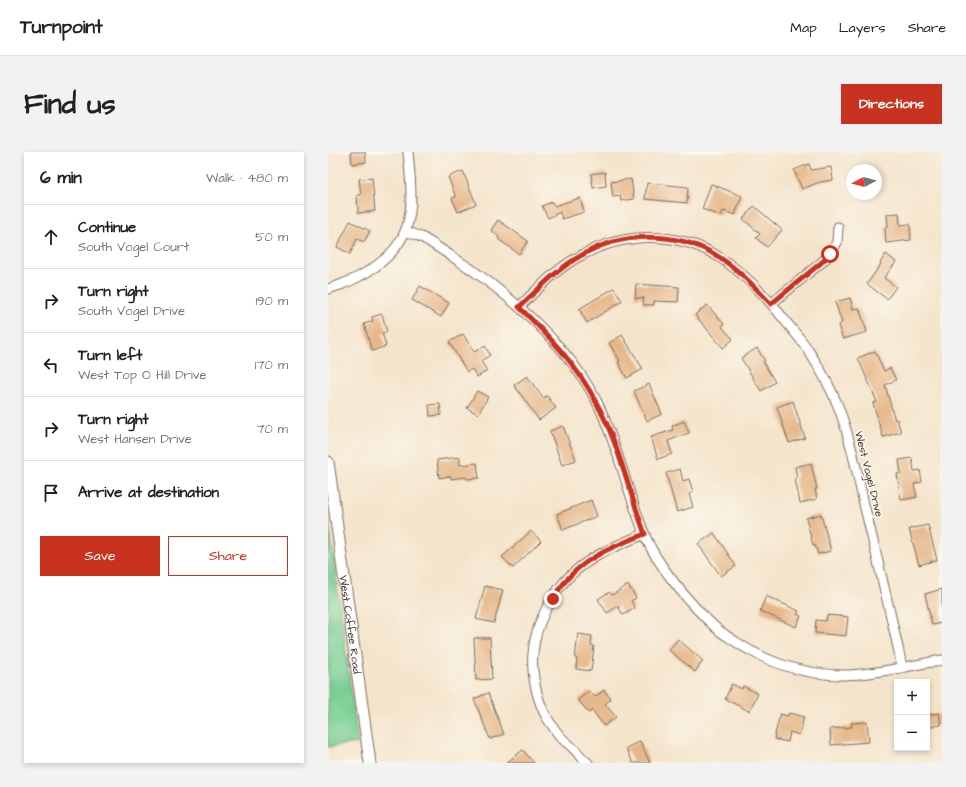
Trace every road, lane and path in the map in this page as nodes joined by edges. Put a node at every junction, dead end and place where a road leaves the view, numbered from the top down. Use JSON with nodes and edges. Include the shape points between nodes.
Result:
{"nodes":[{"id":1,"x":408,"y":152,"type":"edge"},
{"id":2,"x":838,"y":227,"type":"dead end"},
{"id":3,"x":405,"y":231,"type":"junction"},
{"id":4,"x":328,"y":289,"type":"edge"},
{"id":5,"x":771,"y":304,"type":"junction"},
{"id":6,"x":519,"y":307,"type":"junction"},
{"id":7,"x":328,"y":462,"type":"edge"},
{"id":8,"x":645,"y":534,"type":"junction"},
{"id":9,"x":942,"y":660,"type":"edge"},
{"id":10,"x":902,"y":667,"type":"junction"},
{"id":11,"x":370,"y":763,"type":"edge"},
{"id":12,"x":588,"y":763,"type":"edge"}],
"edges":[{"from":1,"to":3,"type":"street","via":[[411,205]]},
{"from":2,"to":5,"type":"street","via":[[836,242],[830,254]]},
{"from":3,"to":4,"type":"street","via":[[389,255],[371,269],[356,279]]},
{"from":3,"to":6,"type":"street","via":[[424,238],[456,259]]},
{"from":5,"to":6,"type":"street","name":"West Vogel Drive","via":[[738,271],[714,254],[689,243],[650,237],[604,245],[584,254],[554,274]]},
{"from":5,"to":10,"type":"street","name":"West Vogel Drive","via":[[807,348],[823,374],[838,408],[858,477]]},
{"from":6,"to":8,"type":"street","via":[[567,357],[597,403],[616,447]]},
{"from":7,"to":11,"type":"street","name":"West Coffee Road"},
{"from":8,"to":10,"type":"street","via":[[658,559],[691,603],[716,628],[765,659],[806,672],[832,675],[874,673]]},
{"from":8,"to":12,"type":"street","via":[[614,547],[572,574],[544,613],[537,632],[533,670],[540,702],[546,717],[559,735]]},
{"from":9,"to":10,"type":"street"}]}
